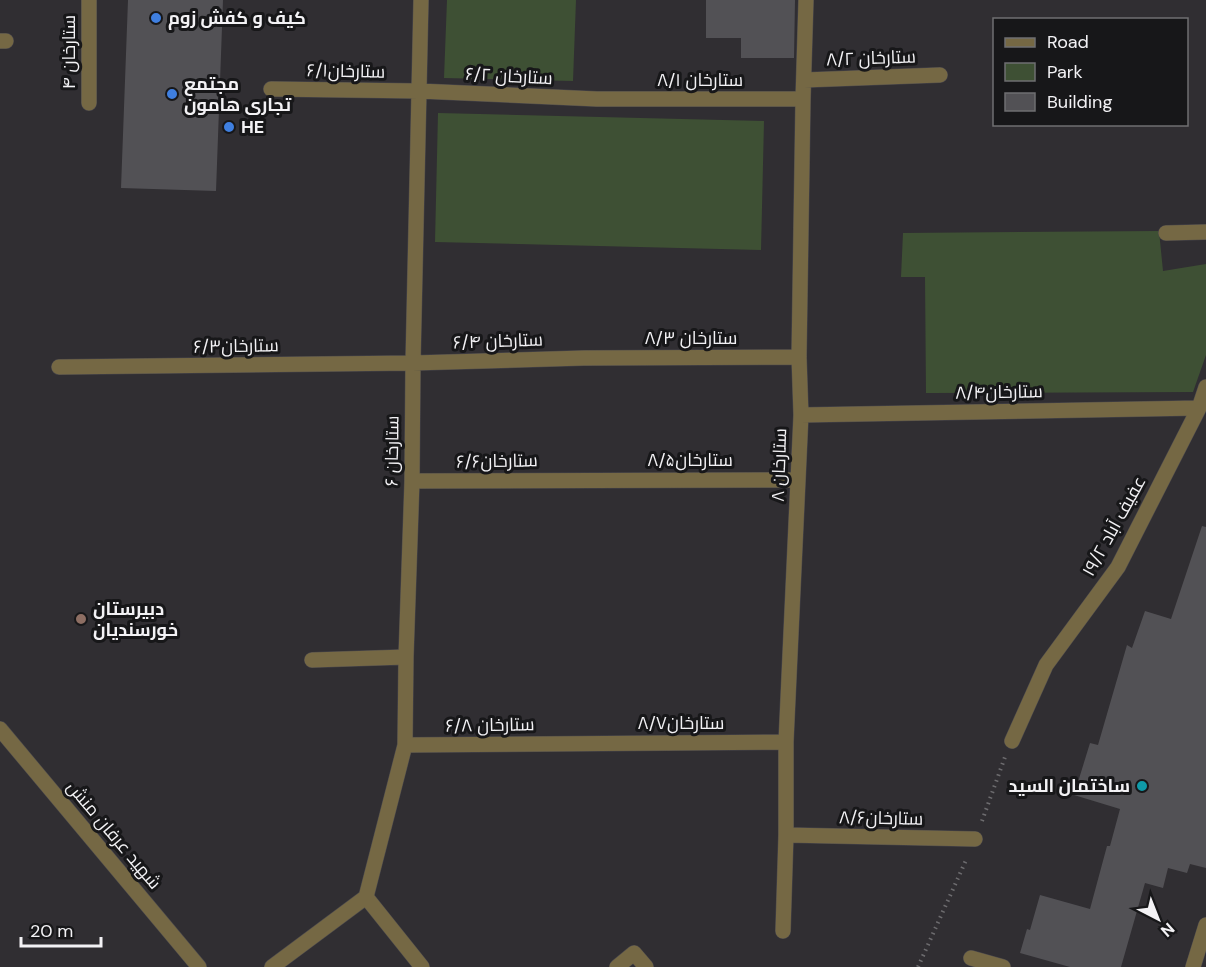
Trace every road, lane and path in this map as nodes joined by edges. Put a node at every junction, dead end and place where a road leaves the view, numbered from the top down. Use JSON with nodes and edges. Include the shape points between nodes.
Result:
{"nodes":[{"id":1,"x":89,"y":0,"type":"edge"},
{"id":2,"x":421,"y":0,"type":"edge"},
{"id":3,"x":806,"y":0,"type":"edge"},
{"id":4,"x":940,"y":75,"type":"dead end"},
{"id":5,"x":804,"y":80,"type":"junction"},
{"id":6,"x":271,"y":89,"type":"dead end"},
{"id":7,"x":419,"y":91,"type":"junction"},
{"id":8,"x":597,"y":99,"type":"joint"},
{"id":9,"x":803,"y":99,"type":"junction"},
{"id":10,"x":89,"y":104,"type":"dead end"},
{"id":11,"x":1206,"y":232,"type":"edge"},
{"id":12,"x":1166,"y":233,"type":"dead end"},
{"id":13,"x":798,"y":357,"type":"junction"},
{"id":14,"x":584,"y":358,"type":"joint"},
{"id":15,"x":413,"y":363,"type":"junction"},
{"id":16,"x":59,"y":367,"type":"dead end"},
{"id":17,"x":1206,"y":387,"type":"edge"},
{"id":18,"x":1199,"y":408,"type":"junction"},
{"id":19,"x":801,"y":415,"type":"junction"},
{"id":20,"x":582,"y":480,"type":"joint"},
{"id":21,"x":798,"y":480,"type":"junction"},
{"id":22,"x":412,"y":481,"type":"junction"},
{"id":23,"x":406,"y":657,"type":"junction"},
{"id":24,"x":312,"y":660,"type":"dead end"},
{"id":25,"x":0,"y":729,"type":"edge"},
{"id":26,"x":1012,"y":741,"type":"dead end"},
{"id":27,"x":786,"y":742,"type":"junction"},
{"id":28,"x":576,"y":743,"type":"joint"},
{"id":29,"x":405,"y":745,"type":"junction"},
{"id":30,"x":786,"y":835,"type":"junction"},
{"id":31,"x":975,"y":839,"type":"dead end"},
{"id":32,"x":366,"y":897,"type":"junction"},
{"id":33,"x":1206,"y":926,"type":"edge"},
{"id":34,"x":783,"y":931,"type":"dead end"},
{"id":35,"x":971,"y":958,"type":"dead end"},
{"id":36,"x":199,"y":967,"type":"edge"},
{"id":37,"x":272,"y":967,"type":"edge"},
{"id":38,"x":422,"y":967,"type":"edge"},
{"id":39,"x":617,"y":967,"type":"edge"},
{"id":40,"x":646,"y":967,"type":"edge"},
{"id":41,"x":1003,"y":967,"type":"edge"},
{"id":42,"x":1193,"y":967,"type":"edge"}],
"edges":[{"from":1,"to":10,"type":"street","name":"۴ ستارخان"},
{"from":2,"to":7,"type":"street","name":"ستارخان ۶"},
{"from":3,"to":5,"type":"street","name":"ستارخان ۸"},
{"from":4,"to":5,"type":"street","name":"ستارخان ۸/۲"},
{"from":5,"to":9,"type":"street","name":"ستارخان ۸"},
{"from":6,"to":7,"type":"street","name":"ستارخان۶/۱"},
{"from":7,"to":8,"type":"street","name":"ستارخان ۶/۲"},
{"from":7,"to":15,"type":"street","name":"ستارخان ۶"},
{"from":8,"to":9,"type":"street","name":"ستارخان ۸/۱"},
{"from":9,"to":13,"type":"street","name":"ستارخان ۸"},
{"from":11,"to":12,"type":"street"},
{"from":13,"to":14,"type":"street","name":"ستارخان ۸/۳"},
{"from":13,"to":19,"type":"street","name":"ستارخان ۸"},
{"from":14,"to":15,"type":"street","name":"ستارخان ۶/۴"},
{"from":15,"to":16,"type":"street","name":"ستارخان۶/۳"},
{"from":15,"to":22,"type":"street","name":"ستارخان ۶"},
{"from":17,"to":18,"type":"street","name":"عفیف آباد ۱۹/۲"},
{"from":18,"to":19,"type":"street","name":"ستارخان۸/۴"},
{"from":18,"to":26,"type":"street","name":"عفیف آباد ۱۹/۲","via":[[1118,567],[1046,665]]},
{"from":19,"to":21,"type":"street","name":"ستارخان ۸"},
{"from":20,"to":21,"type":"street","name":"ستارخان۸/۵"},
{"from":20,"to":22,"type":"street","name":"ستارخان۶/۶"},
{"from":21,"to":27,"type":"street","name":"ستارخان ۸"},
{"from":22,"to":23,"type":"street","name":"ستارخان ۶"},
{"from":23,"to":24,"type":"street"},
{"from":23,"to":29,"type":"street","name":"ستارخان ۶"},
{"from":25,"to":36,"type":"street","name":"شهید عرفان منش"},
{"from":27,"to":28,"type":"street","name":"ستارخان۸/۷"},
{"from":27,"to":30,"type":"street","name":"ستارخان ۸"},
{"from":28,"to":29,"type":"street","name":"ستارخان ۶/۸"},
{"from":29,"to":32,"type":"street","name":"ستارخان ۶"},
{"from":30,"to":31,"type":"street","name":"ستارخان۸/۶"},
{"from":30,"to":34,"type":"street","name":"ستارخان ۸"},
{"from":32,"to":37,"type":"street"},
{"from":32,"to":38,"type":"street"},
{"from":33,"to":42,"type":"street"},
{"from":35,"to":41,"type":"street"},
{"from":39,"to":40,"type":"street","via":[[634,953]]}]}
